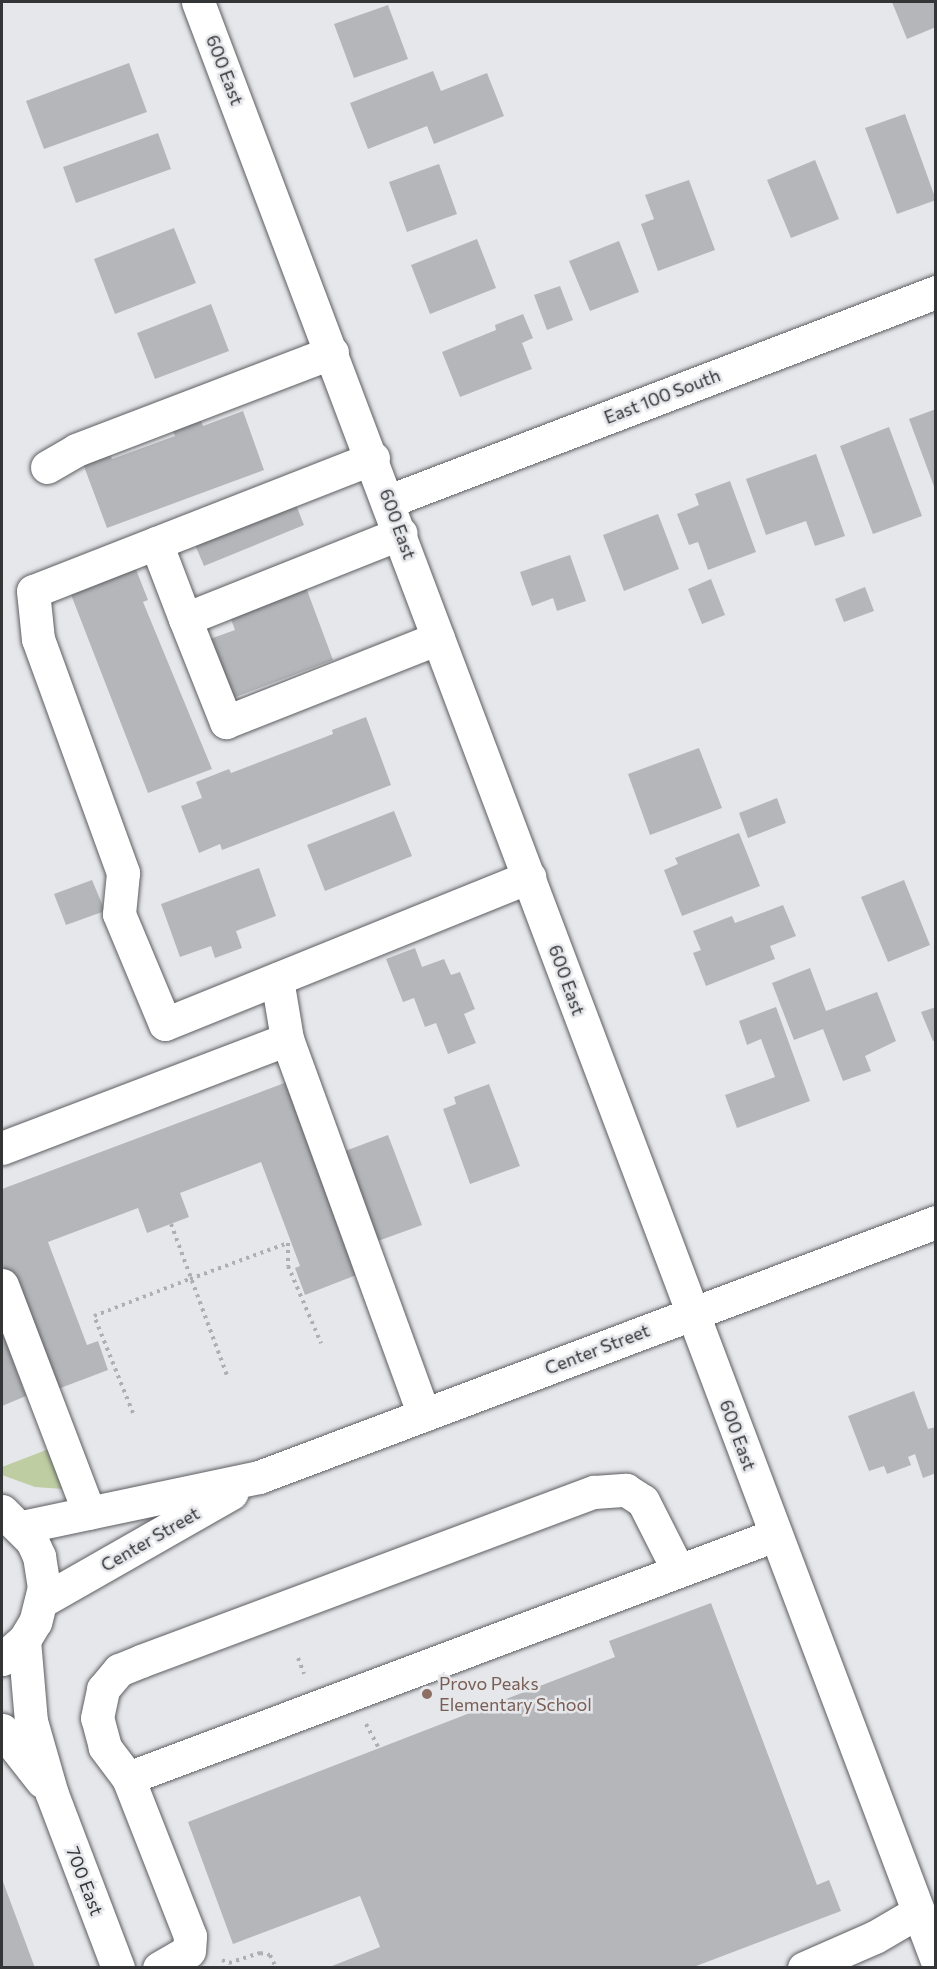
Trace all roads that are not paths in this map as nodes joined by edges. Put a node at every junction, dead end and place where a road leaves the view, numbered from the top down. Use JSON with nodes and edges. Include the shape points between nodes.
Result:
{"nodes":[{"id":1,"x":198,"y":2,"type":"edge"},
{"id":2,"x":936,"y":292,"type":"edge"},
{"id":3,"x":332,"y":352,"type":"junction"},
{"id":4,"x":373,"y":458,"type":"junction"},
{"id":5,"x":47,"y":467,"type":"dead end"},
{"id":6,"x":389,"y":501,"type":"junction"},
{"id":7,"x":401,"y":533,"type":"junction"},
{"id":8,"x":156,"y":543,"type":"junction"},
{"id":9,"x":185,"y":619,"type":"junction"},
{"id":10,"x":438,"y":638,"type":"junction"},
{"id":11,"x":529,"y":877,"type":"junction"},
{"id":12,"x":277,"y":979,"type":"junction"},
{"id":13,"x":287,"y":1039,"type":"junction"},
{"id":14,"x":2,"y":1148,"type":"edge"},
{"id":15,"x":936,"y":1222,"type":"edge"},
{"id":16,"x":2,"y":1285,"type":"edge"},
{"id":17,"x":692,"y":1314,"type":"junction"},
{"id":18,"x":424,"y":1415,"type":"junction"},
{"id":19,"x":259,"y":1477,"type":"junction"},
{"id":20,"x":89,"y":1513,"type":"junction"},
{"id":21,"x":12,"y":1519,"type":"edge"},
{"id":22,"x":775,"y":1535,"type":"junction"},
{"id":23,"x":678,"y":1570,"type":"junction"},
{"id":24,"x":42,"y":1601,"type":"junction"},
{"id":25,"x":13,"y":1649,"type":"edge"},
{"id":26,"x":2,"y":1730,"type":"edge"},
{"id":27,"x":128,"y":1778,"type":"junction"},
{"id":28,"x":52,"y":1794,"type":"junction"},
{"id":29,"x":918,"y":1912,"type":"junction"},
{"id":30,"x":936,"y":1958,"type":"edge"},
{"id":31,"x":118,"y":1968,"type":"edge"},
{"id":32,"x":159,"y":1968,"type":"edge"},
{"id":33,"x":804,"y":1968,"type":"edge"}],
"edges":[{"from":1,"to":3,"type":"street","name":"600 East"},
{"from":2,"to":6,"type":"street","name":"East 100 South"},
{"from":3,"to":4,"type":"street","name":"600 East"},
{"from":3,"to":5,"type":"street","via":[[76,450]]},
{"from":4,"to":6,"type":"street","name":"600 East"},
{"from":4,"to":8,"type":"street"},
{"from":6,"to":7,"type":"street","name":"600 East"},
{"from":7,"to":9,"type":"street"},
{"from":7,"to":10,"type":"street","name":"600 East"},
{"from":8,"to":9,"type":"street"},
{"from":8,"to":12,"type":"street","via":[[33,591],[38,639],[123,873],[119,914],[165,1024]]},
{"from":9,"to":10,"type":"street","via":[[226,722]]},
{"from":10,"to":11,"type":"street","name":"600 East"},
{"from":11,"to":12,"type":"street"},
{"from":11,"to":17,"type":"street","name":"600 East"},
{"from":12,"to":13,"type":"street"},
{"from":13,"to":14,"type":"street"},
{"from":13,"to":18,"type":"street"},
{"from":15,"to":17,"type":"street","name":"Center Street"},
{"from":16,"to":20,"type":"street"},
{"from":17,"to":18,"type":"street","name":"Center Street"},
{"from":17,"to":22,"type":"street","name":"600 East"},
{"from":18,"to":19,"type":"street","name":"Center Street"},
{"from":19,"to":20,"type":"street","name":"Center Street"},
{"from":19,"to":24,"type":"street","name":"Center Street"},
{"from":20,"to":21,"type":"street","name":"Center Street"},
{"from":21,"to":24,"type":"street","via":[[39,1556]]},
{"from":22,"to":23,"type":"street"},
{"from":22,"to":29,"type":"street","name":"600 East"},
{"from":23,"to":27,"type":"street"},
{"from":23,"to":27,"type":"street","via":[[643,1501],[626,1490],[594,1491],[141,1661],[120,1670],[103,1689],[97,1718],[105,1747]]},
{"from":24,"to":25,"type":"street"},
{"from":25,"to":28,"type":"street","name":"700 East"},
{"from":26,"to":28,"type":"street","name":"700 East"},
{"from":27,"to":32,"type":"street","via":[[190,1936],[189,1951]]},
{"from":28,"to":31,"type":"street","name":"700 East"},
{"from":29,"to":30,"type":"street","name":"600 East"},
{"from":29,"to":33,"type":"street","via":[[875,1937]]}]}
